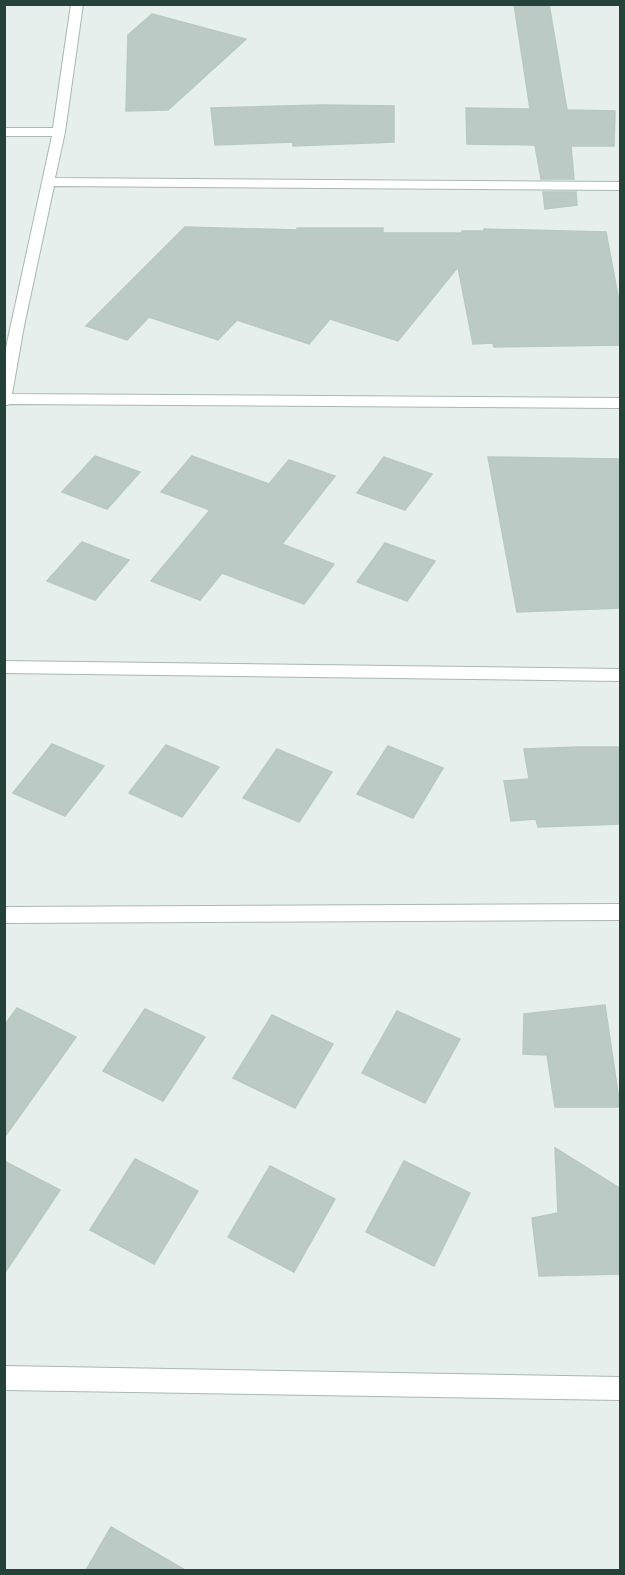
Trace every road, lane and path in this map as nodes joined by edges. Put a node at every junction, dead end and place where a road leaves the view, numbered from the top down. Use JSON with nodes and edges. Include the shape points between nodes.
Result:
{"nodes":[{"id":1,"x":77,"y":4,"type":"edge"},
{"id":2,"x":4,"y":132,"type":"edge"},
{"id":3,"x":59,"y":132,"type":"junction"},
{"id":4,"x":49,"y":182,"type":"junction"},
{"id":5,"x":621,"y":186,"type":"edge"},
{"id":6,"x":11,"y":326,"type":"edge"},
{"id":7,"x":5,"y":400,"type":"edge"},
{"id":8,"x":621,"y":404,"type":"edge"},
{"id":9,"x":4,"y":667,"type":"edge"},
{"id":10,"x":621,"y":675,"type":"edge"},
{"id":11,"x":621,"y":912,"type":"edge"},
{"id":12,"x":4,"y":915,"type":"edge"},
{"id":13,"x":4,"y":1378,"type":"edge"},
{"id":14,"x":621,"y":1389,"type":"edge"}],
"edges":[{"from":1,"to":3,"type":"street"},
{"from":2,"to":3,"type":"street"},
{"from":3,"to":4,"type":"street"},
{"from":4,"to":5,"type":"street"},
{"from":4,"to":6,"type":"street"},
{"from":6,"to":7,"type":"street"},
{"from":7,"to":8,"type":"street"},
{"from":9,"to":10,"type":"street"},
{"from":11,"to":12,"type":"street"},
{"from":13,"to":14,"type":"street"}]}
